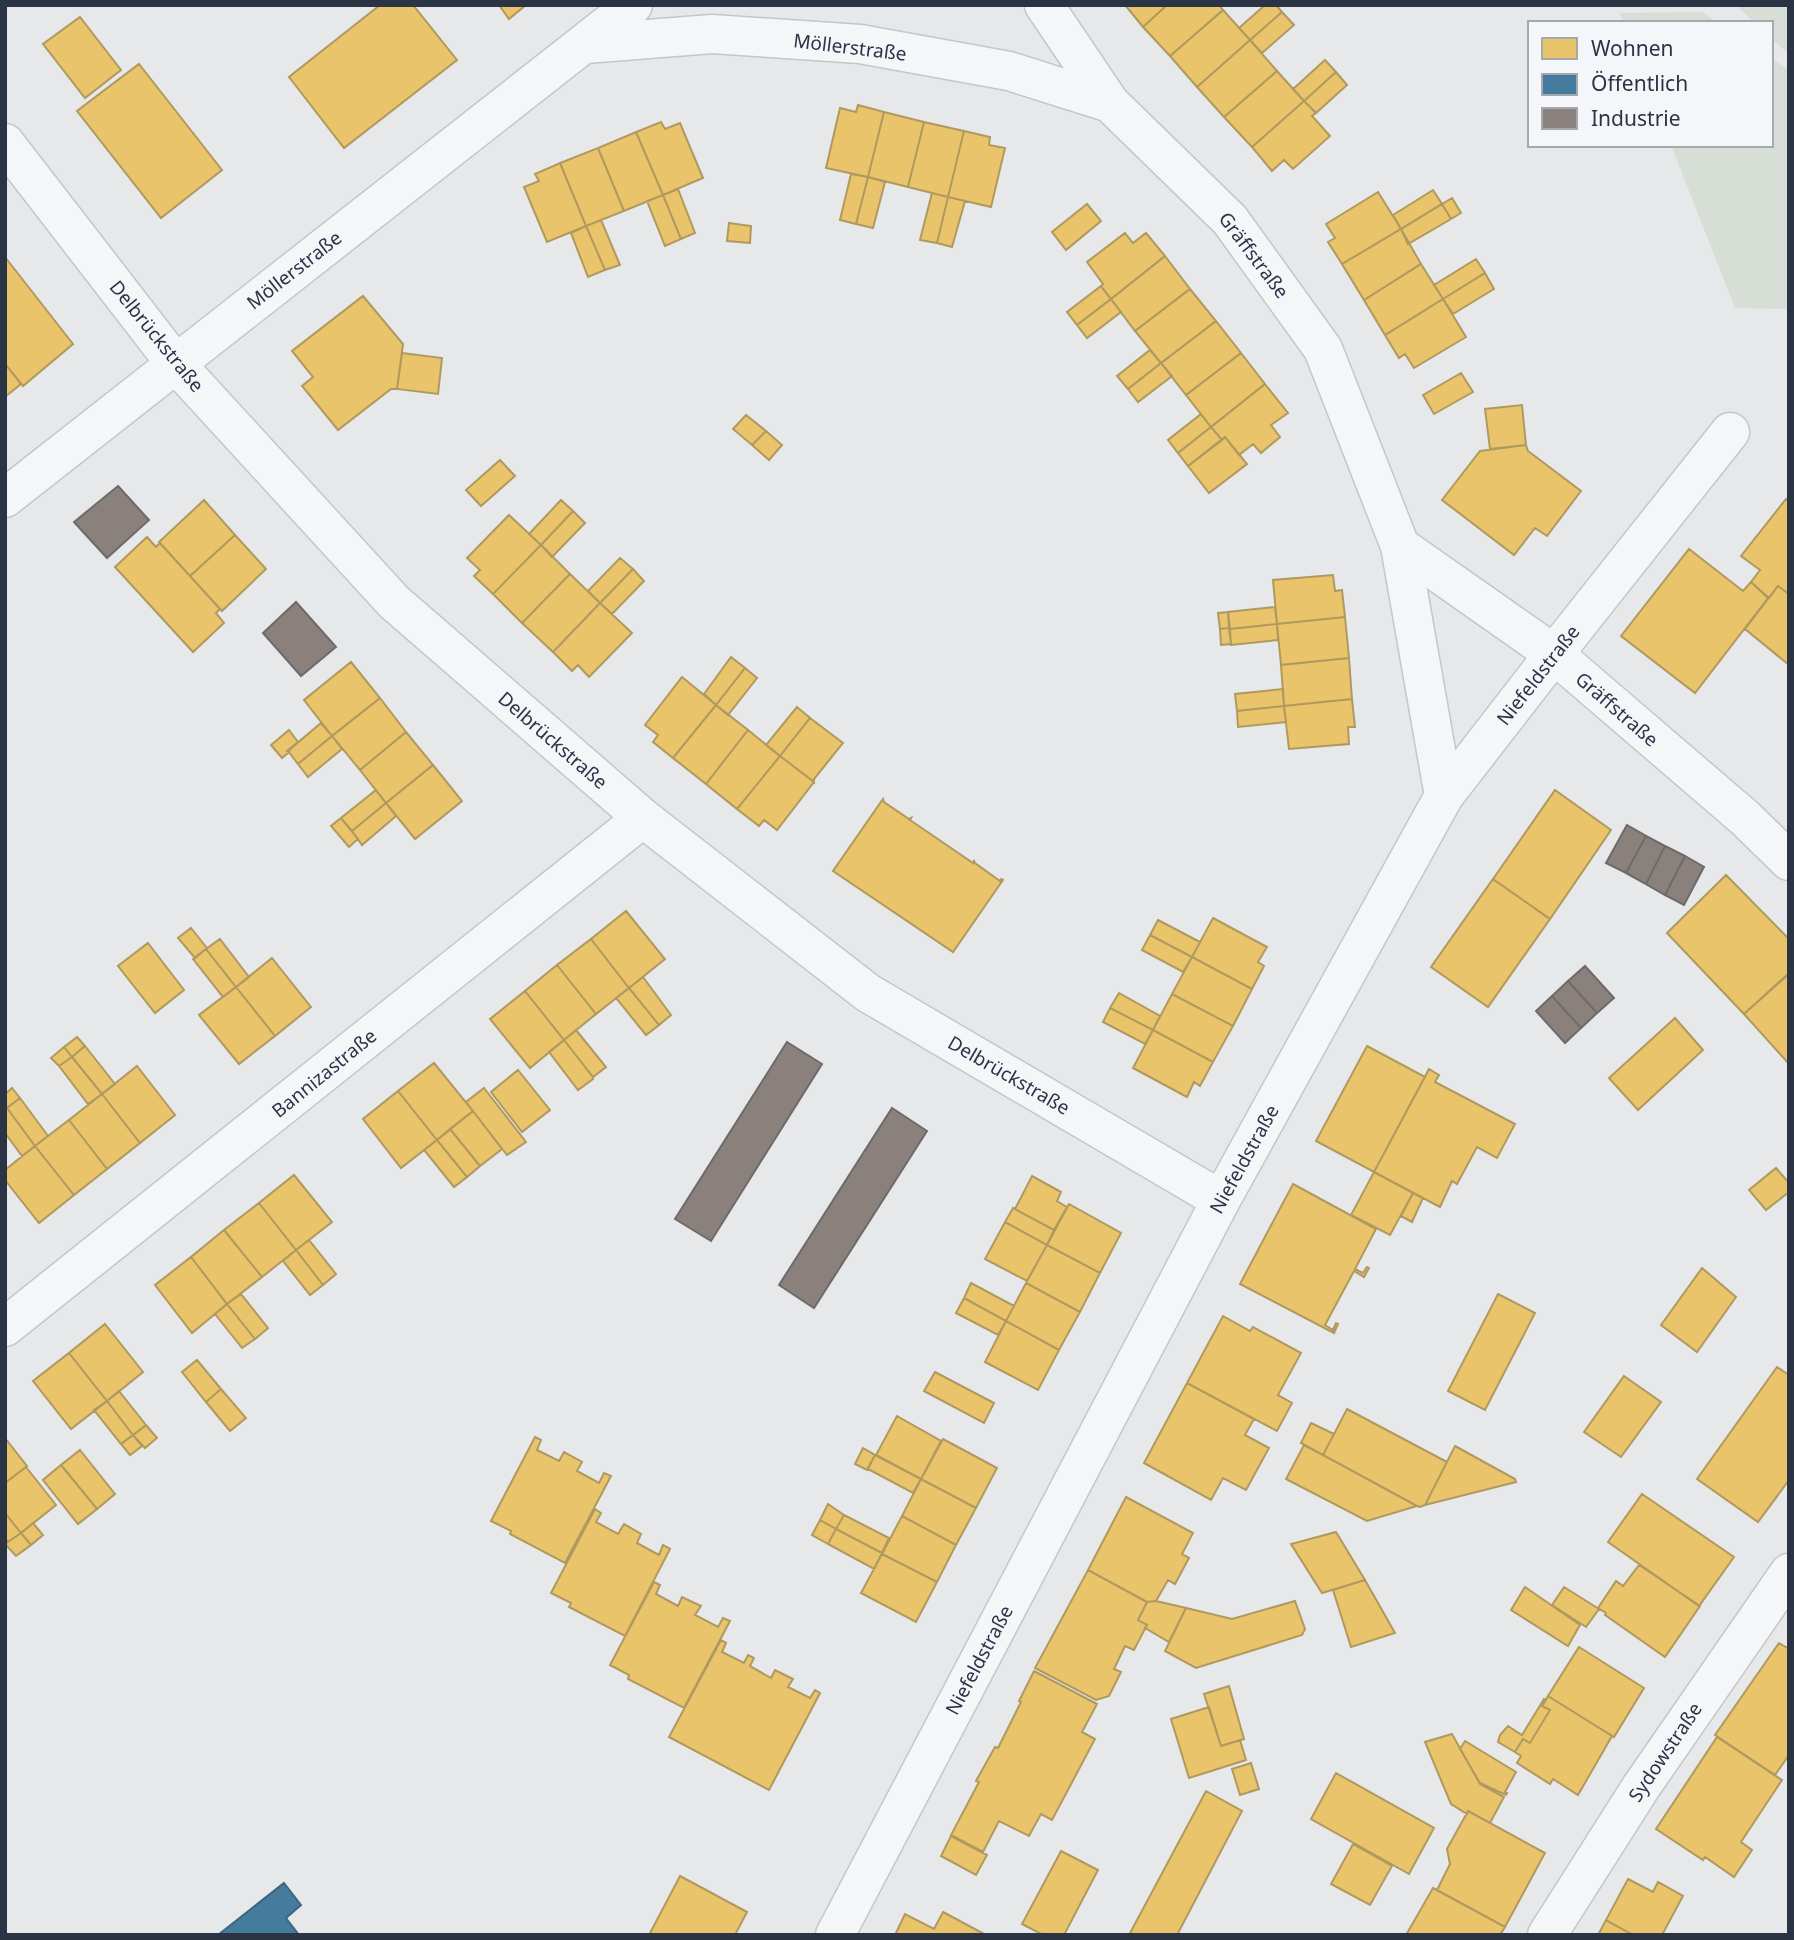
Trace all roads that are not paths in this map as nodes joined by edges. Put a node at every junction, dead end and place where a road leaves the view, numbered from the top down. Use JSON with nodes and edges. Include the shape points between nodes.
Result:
{"nodes":[{"id":1,"x":633,"y":5,"type":"edge"},
{"id":2,"x":1044,"y":5,"type":"edge"},
{"id":3,"x":584,"y":44,"type":"junction"},
{"id":4,"x":1110,"y":103,"type":"junction"},
{"id":5,"x":5,"y":143,"type":"edge"},
{"id":6,"x":176,"y":363,"type":"junction"},
{"id":7,"x":1730,"y":432,"type":"dead end"},
{"id":8,"x":5,"y":498,"type":"edge"},
{"id":9,"x":1400,"y":546,"type":"junction"},
{"id":10,"x":1554,"y":654,"type":"junction"},
{"id":11,"x":1444,"y":796,"type":"junction"},
{"id":12,"x":643,"y":818,"type":"junction"},
{"id":13,"x":1789,"y":861,"type":"edge"},
{"id":14,"x":1221,"y":1200,"type":"junction"},
{"id":15,"x":5,"y":1327,"type":"edge"},
{"id":16,"x":1789,"y":1573,"type":"edge"},
{"id":17,"x":835,"y":1935,"type":"edge"},
{"id":18,"x":1547,"y":1935,"type":"edge"}],
"edges":[{"from":1,"to":3,"type":"street","name":"Möllerstraße"},
{"from":2,"to":4,"type":"street","name":"Gräffstraße"},
{"from":3,"to":4,"type":"street","name":"Möllerstraße","via":[[712,34],[860,44],[1009,71]]},
{"from":3,"to":6,"type":"street","name":"Möllerstraße"},
{"from":4,"to":9,"type":"street","name":"Gräffstraße","via":[[1230,220],[1324,349]]},
{"from":5,"to":6,"type":"street","name":"Delbrückstraße"},
{"from":6,"to":8,"type":"street","name":"Möllerstraße"},
{"from":6,"to":12,"type":"street","name":"Delbrückstraße","via":[[394,602]]},
{"from":7,"to":10,"type":"street","name":"Niefeldstraße"},
{"from":9,"to":10,"type":"street","name":"Gräffstraße"},
{"from":9,"to":11,"type":"street","name":"Gräffstraße"},
{"from":10,"to":11,"type":"street","name":"Niefeldstraße"},
{"from":10,"to":13,"type":"street","name":"Gräffstraße"},
{"from":11,"to":14,"type":"street","name":"Niefeldstraße"},
{"from":12,"to":14,"type":"street","name":"Delbrückstraße","via":[[868,993]]},
{"from":12,"to":15,"type":"street","name":"Bannizastraße"},
{"from":14,"to":17,"type":"street","name":"Niefeldstraße"},
{"from":16,"to":18,"type":"street","name":"Sydowstraße","via":[[1641,1787]]}]}
